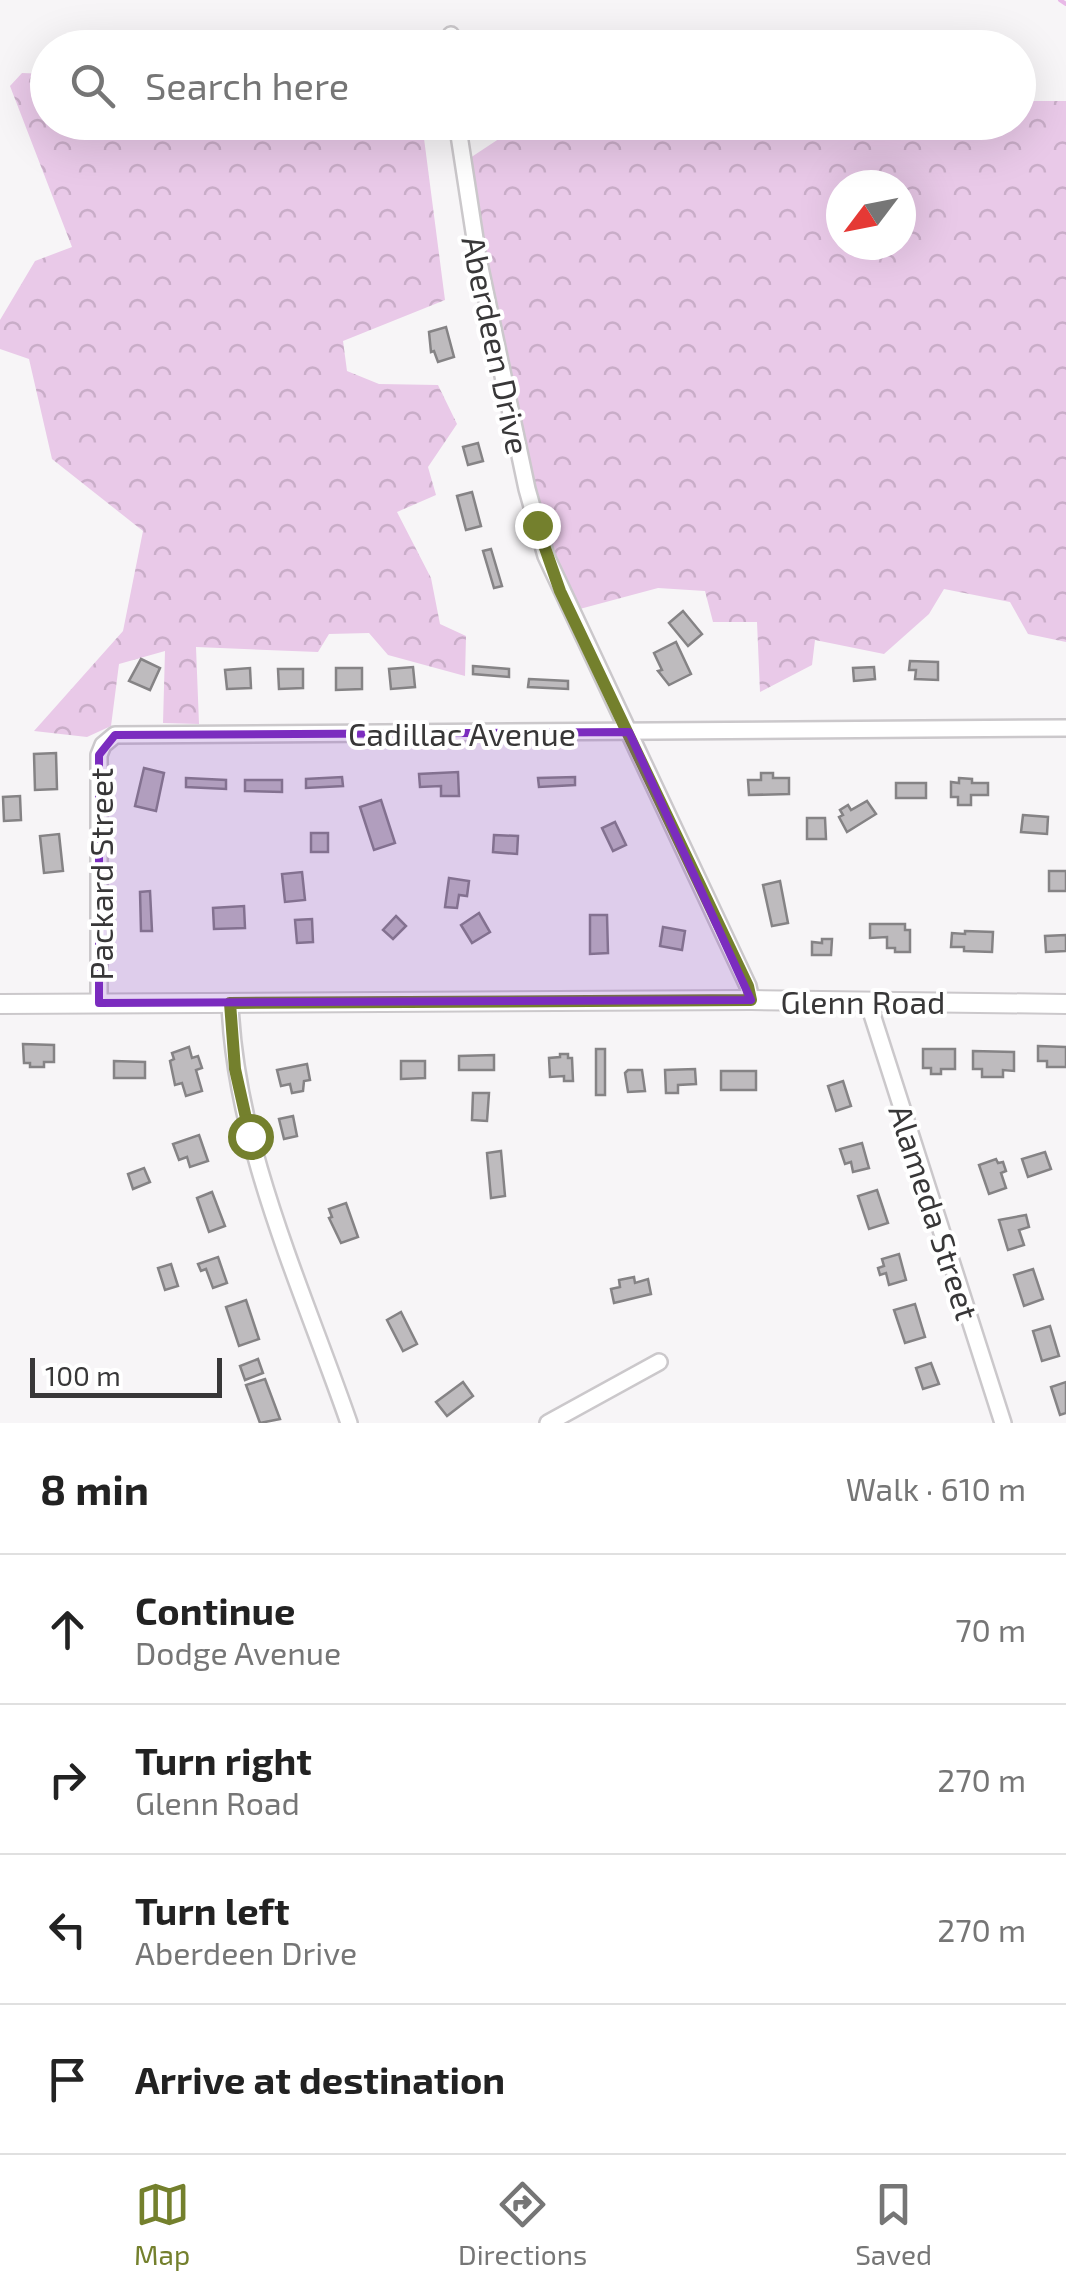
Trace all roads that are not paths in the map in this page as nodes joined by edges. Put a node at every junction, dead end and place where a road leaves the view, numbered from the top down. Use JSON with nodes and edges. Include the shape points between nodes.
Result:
{"nodes":[{"id":1,"x":460,"y":140,"type":"edge"},
{"id":2,"x":1066,"y":728,"type":"edge"},
{"id":3,"x":629,"y":732,"type":"junction"},
{"id":4,"x":102,"y":746,"type":"joint"},
{"id":5,"x":751,"y":1000,"type":"junction"},
{"id":6,"x":868,"y":1002,"type":"junction"},
{"id":7,"x":99,"y":1003,"type":"junction"},
{"id":8,"x":230,"y":1003,"type":"junction"},
{"id":9,"x":0,"y":1004,"type":"edge"},
{"id":10,"x":1066,"y":1004,"type":"edge"},
{"id":11,"x":659,"y":1362,"type":"dead end"},
{"id":12,"x":349,"y":1423,"type":"edge"},
{"id":13,"x":548,"y":1423,"type":"edge"},
{"id":14,"x":1003,"y":1423,"type":"edge"}],
"edges":[{"from":1,"to":3,"type":"street","name":"Aberdeen Drive","via":[[478,258],[537,525],[560,591]]},
{"from":2,"to":3,"type":"street","name":"Cadillac Avenue"},
{"from":3,"to":4,"type":"street","name":"Cadillac Avenue","via":[[124,733]]},
{"from":3,"to":5,"type":"street","name":"Aberdeen Drive"},
{"from":4,"to":7,"type":"street","name":"Packard Street"},
{"from":5,"to":6,"type":"street","name":"Glenn Road"},
{"from":5,"to":8,"type":"street","name":"Glenn Road"},
{"from":6,"to":10,"type":"street","name":"Glenn Road"},
{"from":6,"to":14,"type":"street","name":"Alameda Street"},
{"from":7,"to":8,"type":"street","name":"Glenn Road"},
{"from":7,"to":9,"type":"street","name":"Glenn Road"},
{"from":8,"to":12,"type":"street","via":[[250,1136]]},
{"from":11,"to":13,"type":"street"}]}
